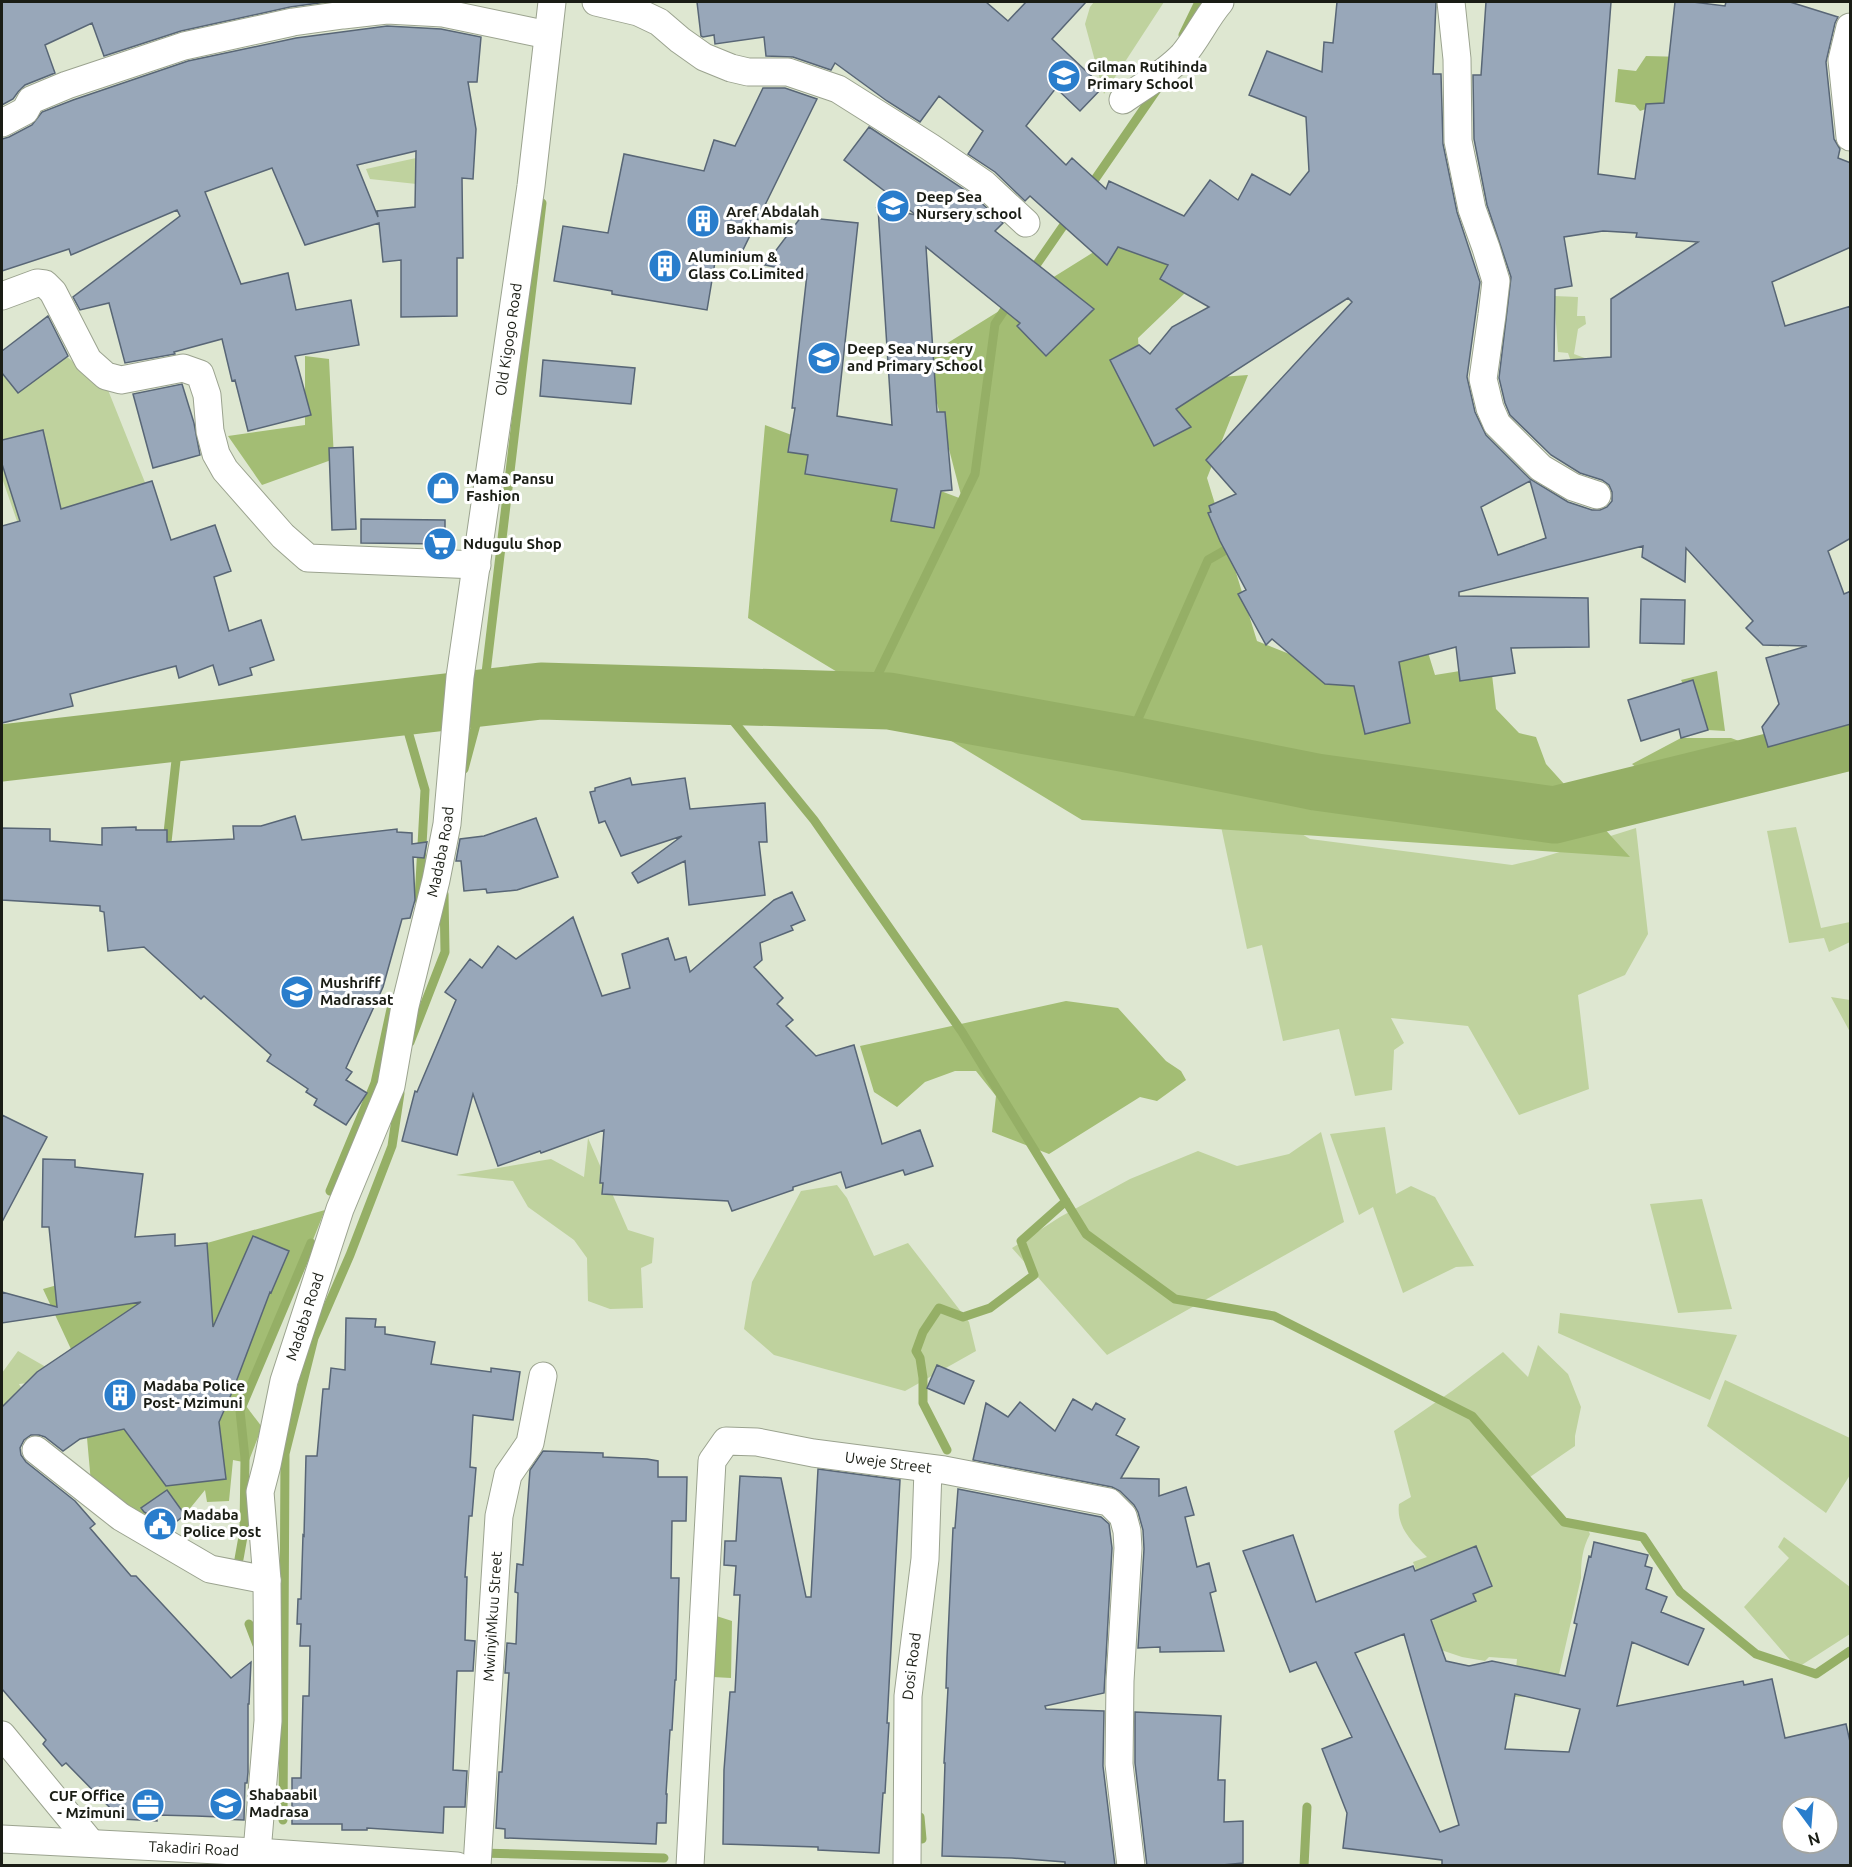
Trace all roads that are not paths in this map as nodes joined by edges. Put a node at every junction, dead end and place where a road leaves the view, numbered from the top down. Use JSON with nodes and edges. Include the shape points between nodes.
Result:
{"nodes":[{"id":1,"x":552,"y":2,"type":"edge"},
{"id":2,"x":596,"y":2,"type":"edge"},
{"id":3,"x":1220,"y":2,"type":"edge"},
{"id":4,"x":1451,"y":2,"type":"edge"},
{"id":5,"x":1851,"y":27,"type":"edge"},
{"id":6,"x":548,"y":35,"type":"junction"},
{"id":7,"x":1123,"y":100,"type":"dead end"},
{"id":8,"x":2,"y":123,"type":"edge"},
{"id":9,"x":1851,"y":136,"type":"edge"},
{"id":10,"x":1026,"y":223,"type":"dead end"},
{"id":11,"x":2,"y":296,"type":"edge"},
{"id":12,"x":1597,"y":495,"type":"dead end"},
{"id":13,"x":477,"y":565,"type":"junction"},
{"id":14,"x":460,"y":677,"type":"joint"},
{"id":15,"x":543,"y":1376,"type":"dead end"},
{"id":16,"x":36,"y":1450,"type":"dead end"},
{"id":17,"x":928,"y":1469,"type":"junction"},
{"id":18,"x":267,"y":1580,"type":"junction"},
{"id":19,"x":2,"y":1735,"type":"edge"},
{"id":20,"x":2,"y":1839,"type":"edge"},
{"id":21,"x":91,"y":1843,"type":"junction"},
{"id":22,"x":257,"y":1852,"type":"junction"},
{"id":23,"x":457,"y":1866,"type":"edge"},
{"id":24,"x":477,"y":1866,"type":"edge"},
{"id":25,"x":690,"y":1866,"type":"edge"},
{"id":26,"x":907,"y":1866,"type":"edge"},
{"id":27,"x":1131,"y":1866,"type":"edge"}],
"edges":[{"from":1,"to":6,"type":"street","name":"Old Kigogo Road"},
{"from":2,"to":10,"type":"street","via":[[638,12],[659,22],[704,57],[731,68],[788,72],[838,89],[984,184]]},
{"from":3,"to":7,"type":"street","via":[[1183,55]]},
{"from":4,"to":12,"type":"street","via":[[1457,58],[1458,141],[1472,209],[1496,281],[1483,379],[1490,408],[1497,424],[1540,468],[1573,487]]},
{"from":5,"to":9,"type":"street","via":[[1842,60]]},
{"from":6,"to":8,"type":"street","via":[[443,13],[411,11],[387,10],[294,22],[184,45],[67,85],[31,100],[25,111]]},
{"from":6,"to":13,"type":"street","name":"Old Kigogo Road","via":[[531,186]]},
{"from":11,"to":13,"type":"street","via":[[37,283],[45,284],[53,292],[88,360],[106,376],[121,380],[183,368],[200,374],[207,395],[210,431],[225,470],[283,536],[308,558]]},
{"from":13,"to":14,"type":"street","name":"Old Kigogo Road"},
{"from":14,"to":18,"type":"street","name":"Madaba Road","via":[[447,824],[405,1006],[392,1086],[340,1209],[282,1392],[260,1492]]},
{"from":15,"to":24,"type":"street","name":"MwinyiMkuu Street","via":[[530,1443],[508,1475],[499,1516]]},
{"from":16,"to":18,"type":"street","via":[[121,1516],[210,1569]]},
{"from":17,"to":25,"type":"street","name":"Uweje Street","via":[[757,1442],[726,1441],[712,1461]]},
{"from":17,"to":26,"type":"street","name":"Dosi Road","via":[[925,1559],[908,1696]]},
{"from":17,"to":27,"type":"street","name":"Uweje Street","via":[[1109,1502],[1123,1516],[1128,1548],[1119,1764]]},
{"from":18,"to":22,"type":"street","name":"Madaba Road","via":[[268,1721]]},
{"from":19,"to":21,"type":"street"},
{"from":20,"to":21,"type":"street","name":"Takadiri Road"},
{"from":21,"to":22,"type":"street","name":"Takadiri Road"},
{"from":22,"to":23,"type":"street","name":"Takadiri Road"}]}
